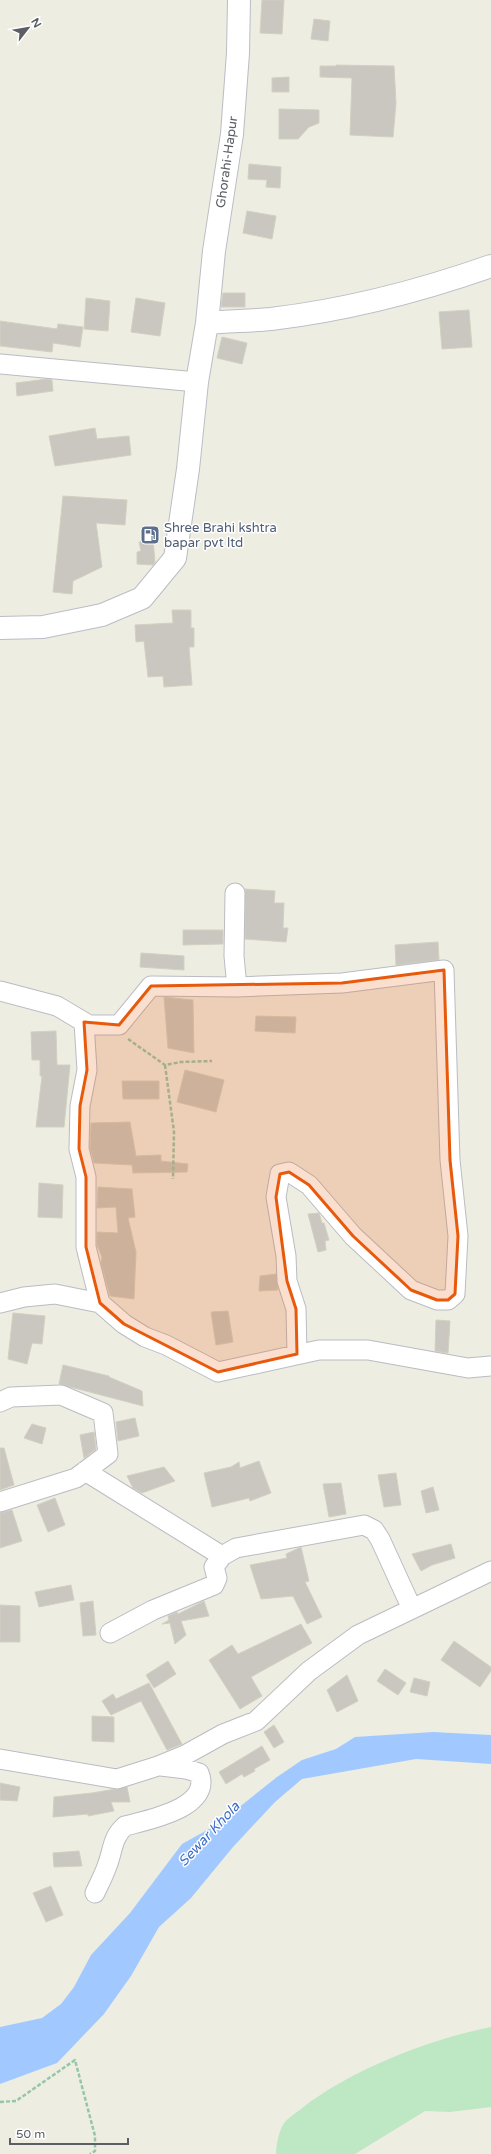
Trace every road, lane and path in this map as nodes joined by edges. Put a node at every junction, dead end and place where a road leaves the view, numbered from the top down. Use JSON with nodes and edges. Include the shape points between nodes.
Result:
{"nodes":[{"id":1,"x":239,"y":0,"type":"edge"},
{"id":2,"x":491,"y":266,"type":"edge"},
{"id":3,"x":207,"y":323,"type":"junction"},
{"id":4,"x":0,"y":364,"type":"edge"},
{"id":5,"x":197,"y":382,"type":"junction"},
{"id":6,"x":0,"y":628,"type":"edge"},
{"id":7,"x":235,"y":893,"type":"dead end"},
{"id":8,"x":237,"y":988,"type":"junction"},
{"id":9,"x":0,"y":991,"type":"edge"},
{"id":10,"x":84,"y":1022,"type":"junction"},
{"id":11,"x":119,"y":1025,"type":"junction"},
{"id":12,"x":212,"y":1061,"type":"dead end"},
{"id":13,"x":165,"y":1065,"type":"junction"},
{"id":14,"x":173,"y":1179,"type":"dead end"},
{"id":15,"x":0,"y":1303,"type":"edge"},
{"id":16,"x":100,"y":1303,"type":"junction"},
{"id":17,"x":297,"y":1354,"type":"junction"},
{"id":18,"x":491,"y":1366,"type":"edge"},
{"id":19,"x":0,"y":1402,"type":"edge"},
{"id":20,"x":85,"y":1471,"type":"junction"},
{"id":21,"x":0,"y":1502,"type":"edge"},
{"id":22,"x":222,"y":1556,"type":"junction"},
{"id":23,"x":491,"y":1571,"type":"edge"},
{"id":24,"x":412,"y":1609,"type":"junction"},
{"id":25,"x":110,"y":1633,"type":"dead end"},
{"id":26,"x":0,"y":1759,"type":"edge"},
{"id":27,"x":158,"y":1766,"type":"junction"},
{"id":28,"x":95,"y":1893,"type":"dead end"},
{"id":29,"x":0,"y":2102,"type":"edge"},
{"id":30,"x":90,"y":2154,"type":"edge"}],
"edges":[{"from":1,"to":3,"type":"street","name":"Ghorahi-Hapur","via":[[232,134],[214,251]]},
{"from":2,"to":3,"type":"street","via":[[439,284],[335,309],[271,319]]},
{"from":3,"to":5,"type":"street","name":"Ghorahi-Hapur"},
{"from":4,"to":5,"type":"street"},
{"from":5,"to":6,"type":"street","name":"Ghorahi-Hapur","via":[[175,558],[142,598],[102,615],[43,627]]},
{"from":7,"to":8,"type":"street","via":[[234,956]]},
{"from":8,"to":11,"type":"street","via":[[152,986]]},
{"from":8,"to":17,"type":"street","via":[[342,983],[444,970],[450,1160],[458,1236],[455,1294],[448,1300],[436,1300],[411,1290],[353,1236],[309,1185],[289,1172],[280,1174],[276,1197],[288,1281],[296,1309]]},
{"from":9,"to":10,"type":"street","via":[[57,1006]]},
{"from":10,"to":11,"type":"street","via":[[89,1025]]},
{"from":10,"to":16,"type":"street","via":[[87,1070],[80,1106],[78,1150],[86,1177],[86,1247]]},
{"from":11,"to":13,"type":"path","via":[[127,1038]]},
{"from":12,"to":13,"type":"path"},
{"from":13,"to":14,"type":"path","via":[[174,1132]]},
{"from":15,"to":16,"type":"street","via":[[24,1297],[55,1294]]},
{"from":16,"to":17,"type":"street","via":[[144,1337],[166,1345],[218,1372]]},
{"from":17,"to":18,"type":"street","via":[[319,1350],[368,1350],[468,1368]]},
{"from":19,"to":20,"type":"street","via":[[11,1397],[61,1395],[103,1413],[108,1454]]},
{"from":20,"to":21,"type":"street","via":[[76,1478]]},
{"from":20,"to":22,"type":"street"},
{"from":22,"to":24,"type":"street","via":[[236,1548],[364,1525],[374,1530],[380,1540]]},
{"from":22,"to":25,"type":"street","via":[[214,1567],[217,1578],[214,1585],[172,1602]]},
{"from":23,"to":24,"type":"street"},
{"from":24,"to":27,"type":"street","via":[[358,1634],[308,1670],[256,1721]]},
{"from":26,"to":27,"type":"street","via":[[117,1778]]},
{"from":27,"to":28,"type":"street","via":[[196,1771],[201,1778],[201,1785],[194,1799],[186,1806],[125,1826],[119,1831]]},
{"from":29,"to":30,"type":"path","via":[[16,2101],[75,2060],[95,2136],[94,2151]]}]}
